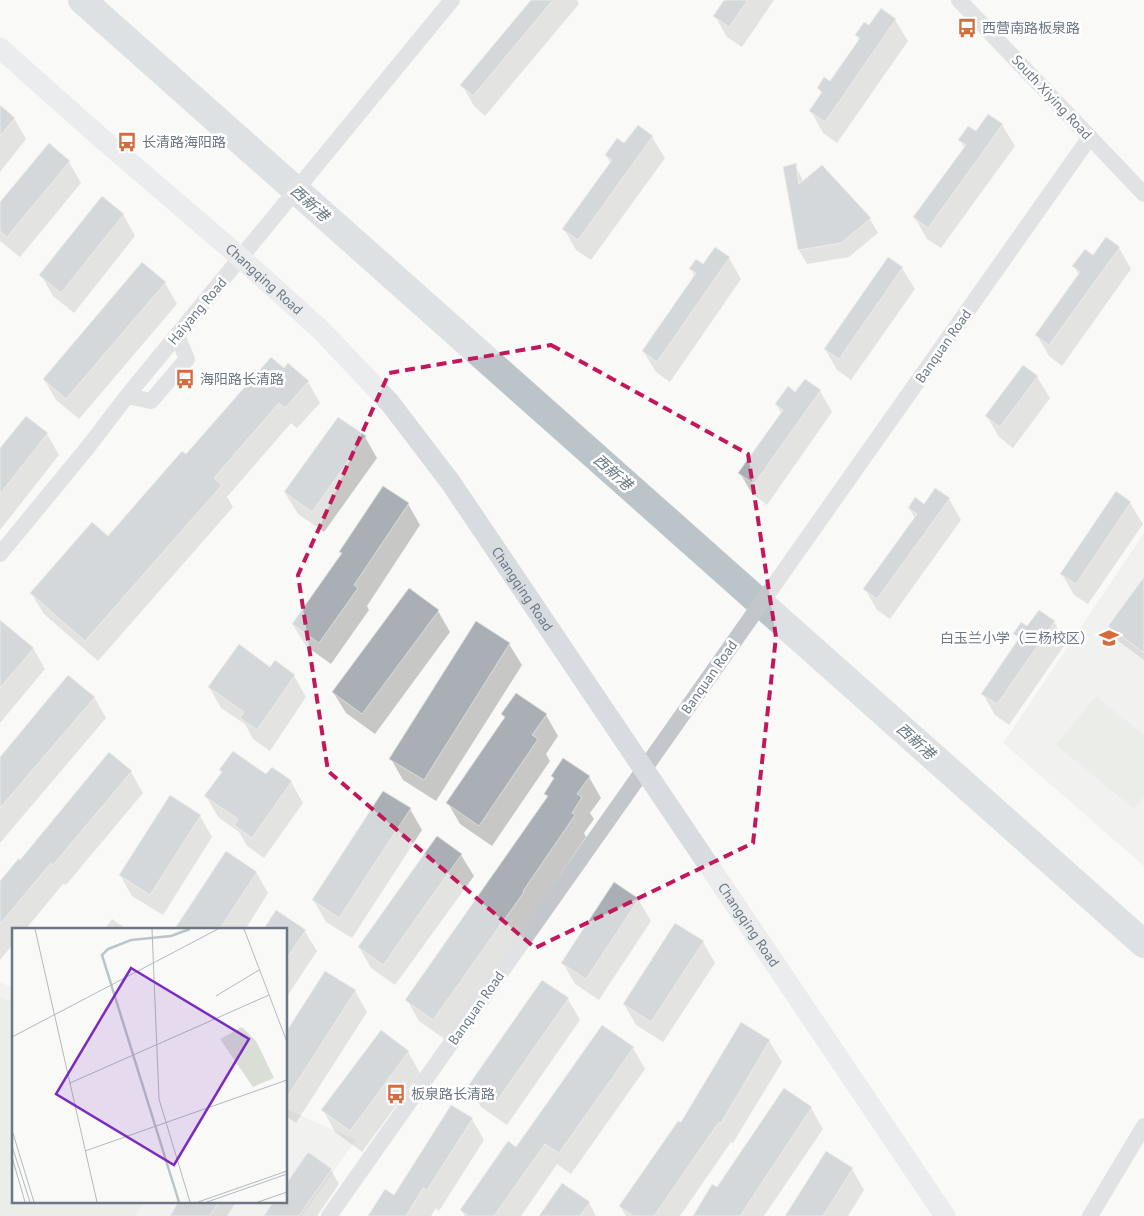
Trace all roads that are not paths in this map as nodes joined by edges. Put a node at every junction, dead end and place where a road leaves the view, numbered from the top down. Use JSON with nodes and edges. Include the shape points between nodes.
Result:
{"nodes":[{"id":1,"x":452,"y":0,"type":"edge"},
{"id":2,"x":959,"y":0,"type":"edge"},
{"id":3,"x":0,"y":48,"type":"edge"},
{"id":4,"x":1090,"y":137,"type":"junction"},
{"id":5,"x":1144,"y":194,"type":"edge"},
{"id":6,"x":241,"y":258,"type":"junction"},
{"id":7,"x":177,"y":336,"type":"junction"},
{"id":8,"x":127,"y":396,"type":"junction"},
{"id":9,"x":0,"y":554,"type":"edge"},
{"id":10,"x":644,"y":770,"type":"junction"},
{"id":11,"x":1144,"y":1126,"type":"edge"},
{"id":12,"x":329,"y":1216,"type":"edge"},
{"id":13,"x":944,"y":1216,"type":"edge"},
{"id":14,"x":1090,"y":1216,"type":"edge"}],
"edges":[{"from":1,"to":6,"type":"street","name":"Haiyang Road"},
{"from":2,"to":4,"type":"street","name":"South Xiying Road"},
{"from":3,"to":6,"type":"main road","name":"Changqing Road"},
{"from":4,"to":5,"type":"street","name":"South Xiying Road"},
{"from":4,"to":10,"type":"street","name":"Banquan Road"},
{"from":6,"to":7,"type":"street","name":"Haiyang Road"},
{"from":6,"to":10,"type":"main road","name":"Changqing Road","via":[[322,331],[390,403],[450,484]]},
{"from":7,"to":8,"type":"street","name":"Haiyang Road"},
{"from":7,"to":8,"type":"street","via":[[187,359],[151,401]]},
{"from":8,"to":9,"type":"street","name":"Haiyang Road"},
{"from":10,"to":12,"type":"street","name":"Banquan Road"},
{"from":10,"to":13,"type":"main road","name":"Changqing Road"},
{"from":11,"to":14,"type":"street"}]}
